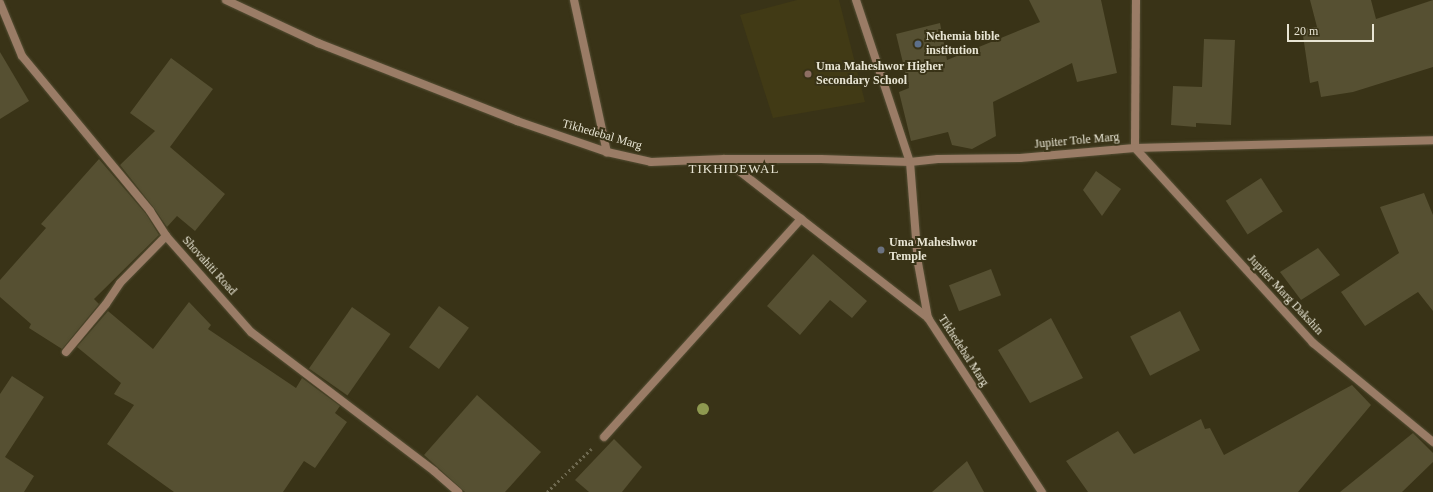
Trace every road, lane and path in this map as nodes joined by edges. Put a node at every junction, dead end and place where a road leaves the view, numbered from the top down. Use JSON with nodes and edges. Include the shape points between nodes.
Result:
{"nodes":[{"id":1,"x":226,"y":0,"type":"edge"},
{"id":2,"x":574,"y":0,"type":"edge"},
{"id":3,"x":856,"y":0,"type":"edge"},
{"id":4,"x":1136,"y":0,"type":"edge"},
{"id":5,"x":0,"y":3,"type":"edge"},
{"id":6,"x":1433,"y":140,"type":"edge"},
{"id":7,"x":1135,"y":148,"type":"junction"},
{"id":8,"x":607,"y":152,"type":"junction"},
{"id":9,"x":724,"y":159,"type":"junction"},
{"id":10,"x":910,"y":162,"type":"junction"},
{"id":11,"x":801,"y":219,"type":"junction"},
{"id":12,"x":166,"y":236,"type":"junction"},
{"id":13,"x":928,"y":318,"type":"junction"},
{"id":14,"x":66,"y":352,"type":"dead end"},
{"id":15,"x":604,"y":437,"type":"joint"},
{"id":16,"x":1433,"y":442,"type":"edge"},
{"id":17,"x":458,"y":492,"type":"edge"},
{"id":18,"x":547,"y":492,"type":"edge"},
{"id":19,"x":1042,"y":492,"type":"edge"}],
"edges":[{"from":1,"to":8,"type":"street","name":"Tikhedebal Marg","via":[[318,43],[517,121]]},
{"from":2,"to":8,"type":"street"},
{"from":3,"to":10,"type":"street"},
{"from":4,"to":7,"type":"street"},
{"from":5,"to":12,"type":"street","name":"Shovahiti Road","via":[[22,56],[150,211]]},
{"from":6,"to":7,"type":"street","name":"Jupiter Tole Marg"},
{"from":7,"to":10,"type":"street","name":"Jupiter Tole Marg","via":[[1020,158]]},
{"from":7,"to":16,"type":"street","name":"Jupiter Marg Dakshin","via":[[1313,343]]},
{"from":8,"to":9,"type":"street","name":"Tikhedebal Marg","via":[[651,162]]},
{"from":9,"to":10,"type":"street","name":"Jupiter Tole Marg"},
{"from":9,"to":11,"type":"street","name":"Tikhedebal Marg"},
{"from":10,"to":13,"type":"street","via":[[918,263]]},
{"from":11,"to":13,"type":"street","name":"Tikhedebal Marg"},
{"from":11,"to":15,"type":"street"},
{"from":12,"to":14,"type":"street","via":[[120,283]]},
{"from":12,"to":17,"type":"street","name":"Shovahiti Road","via":[[251,332]]},
{"from":13,"to":19,"type":"street","name":"Tikhedebal Marg"},
{"from":15,"to":18,"type":"path"}]}
